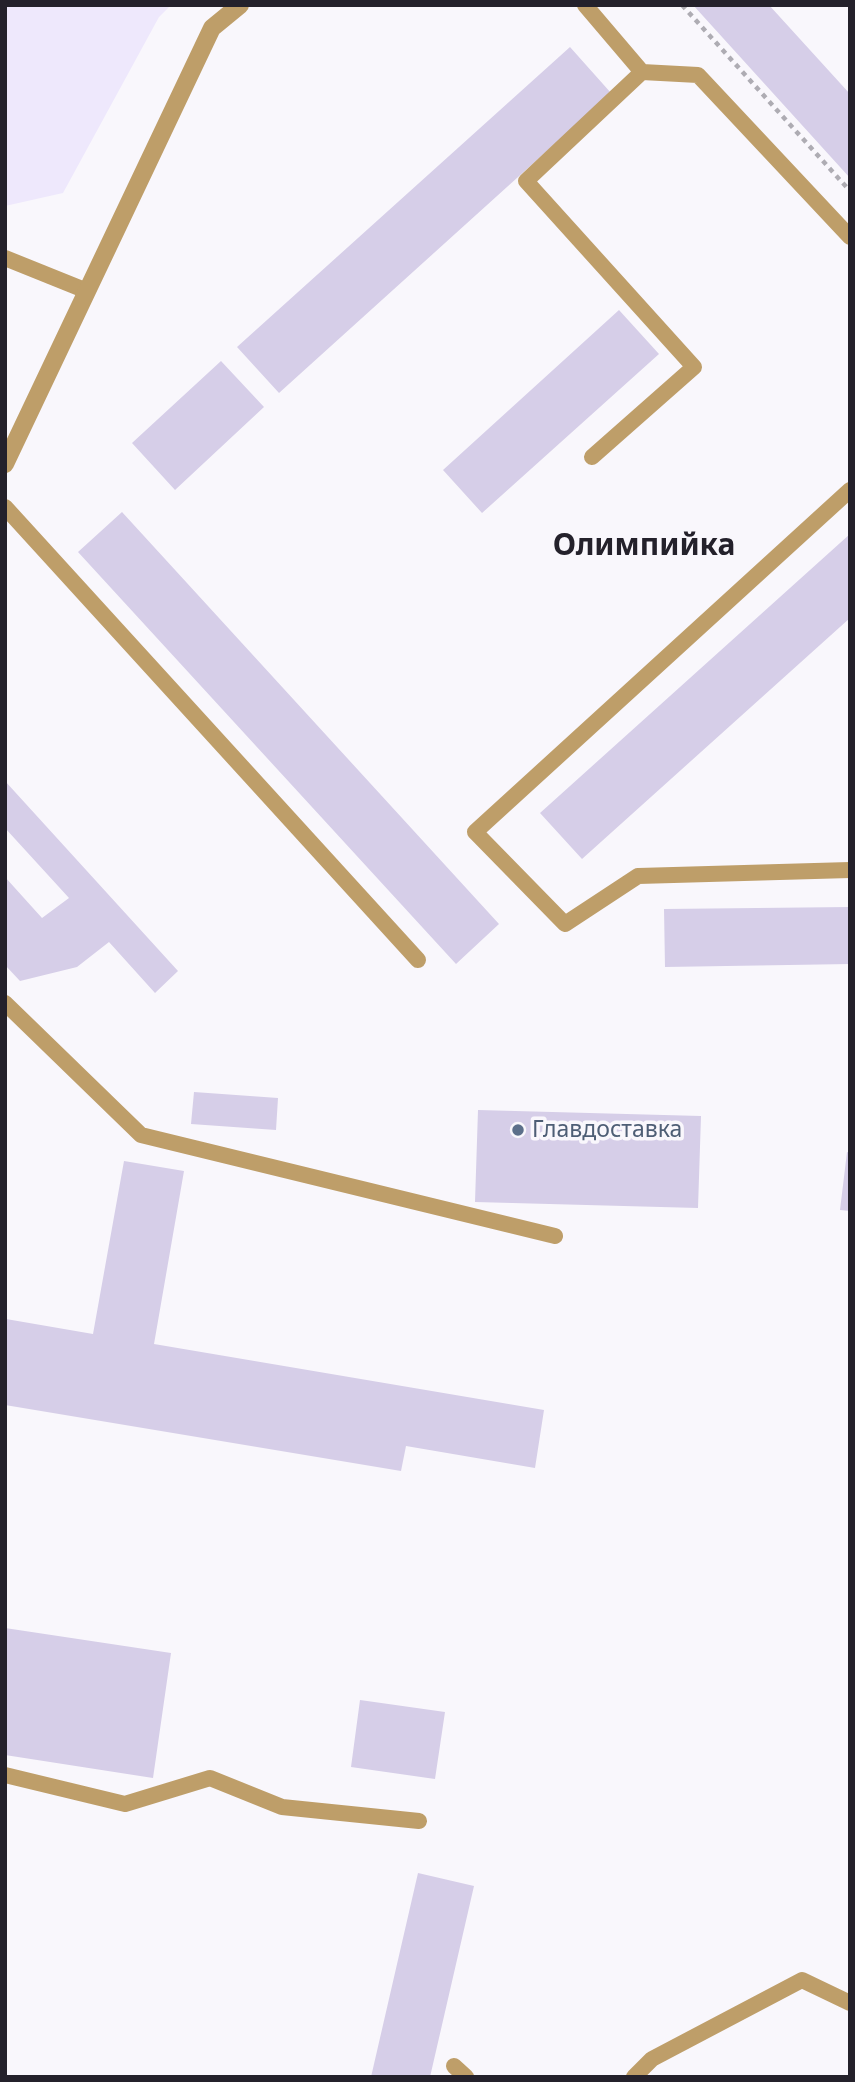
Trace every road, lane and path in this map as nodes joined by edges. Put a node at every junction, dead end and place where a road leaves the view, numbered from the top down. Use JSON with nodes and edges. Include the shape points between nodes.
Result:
{"nodes":[{"id":1,"x":240,"y":5,"type":"edge"},
{"id":2,"x":585,"y":5,"type":"edge"},
{"id":3,"x":682,"y":5,"type":"edge"},
{"id":4,"x":642,"y":72,"type":"junction"},
{"id":5,"x":850,"y":191,"type":"edge"},
{"id":6,"x":850,"y":237,"type":"edge"},
{"id":7,"x":5,"y":258,"type":"edge"},
{"id":8,"x":87,"y":291,"type":"junction"},
{"id":9,"x":592,"y":457,"type":"dead end"},
{"id":10,"x":5,"y":464,"type":"edge"},
{"id":11,"x":850,"y":490,"type":"edge"},
{"id":12,"x":5,"y":507,"type":"edge"},
{"id":13,"x":850,"y":870,"type":"edge"},
{"id":14,"x":418,"y":960,"type":"dead end"},
{"id":15,"x":5,"y":1003,"type":"edge"},
{"id":16,"x":555,"y":1236,"type":"dead end"},
{"id":17,"x":5,"y":1775,"type":"edge"},
{"id":18,"x":419,"y":1821,"type":"dead end"},
{"id":19,"x":850,"y":2003,"type":"edge"},
{"id":20,"x":634,"y":2077,"type":"edge"}],
"edges":[{"from":1,"to":8,"type":"street","via":[[212,28]]},
{"from":2,"to":4,"type":"lane"},
{"from":3,"to":5,"type":"path"},
{"from":4,"to":6,"type":"lane","via":[[698,75]]},
{"from":4,"to":9,"type":"lane","via":[[526,181],[694,367]]},
{"from":7,"to":8,"type":"lane"},
{"from":8,"to":10,"type":"street"},
{"from":11,"to":13,"type":"lane","via":[[475,832],[565,924],[638,876]]},
{"from":12,"to":14,"type":"lane"},
{"from":15,"to":16,"type":"lane","via":[[141,1135]]},
{"from":17,"to":18,"type":"lane","via":[[125,1804],[209,1778],[282,1807]]},
{"from":19,"to":20,"type":"lane","via":[[802,1980],[652,2059]]}]}
